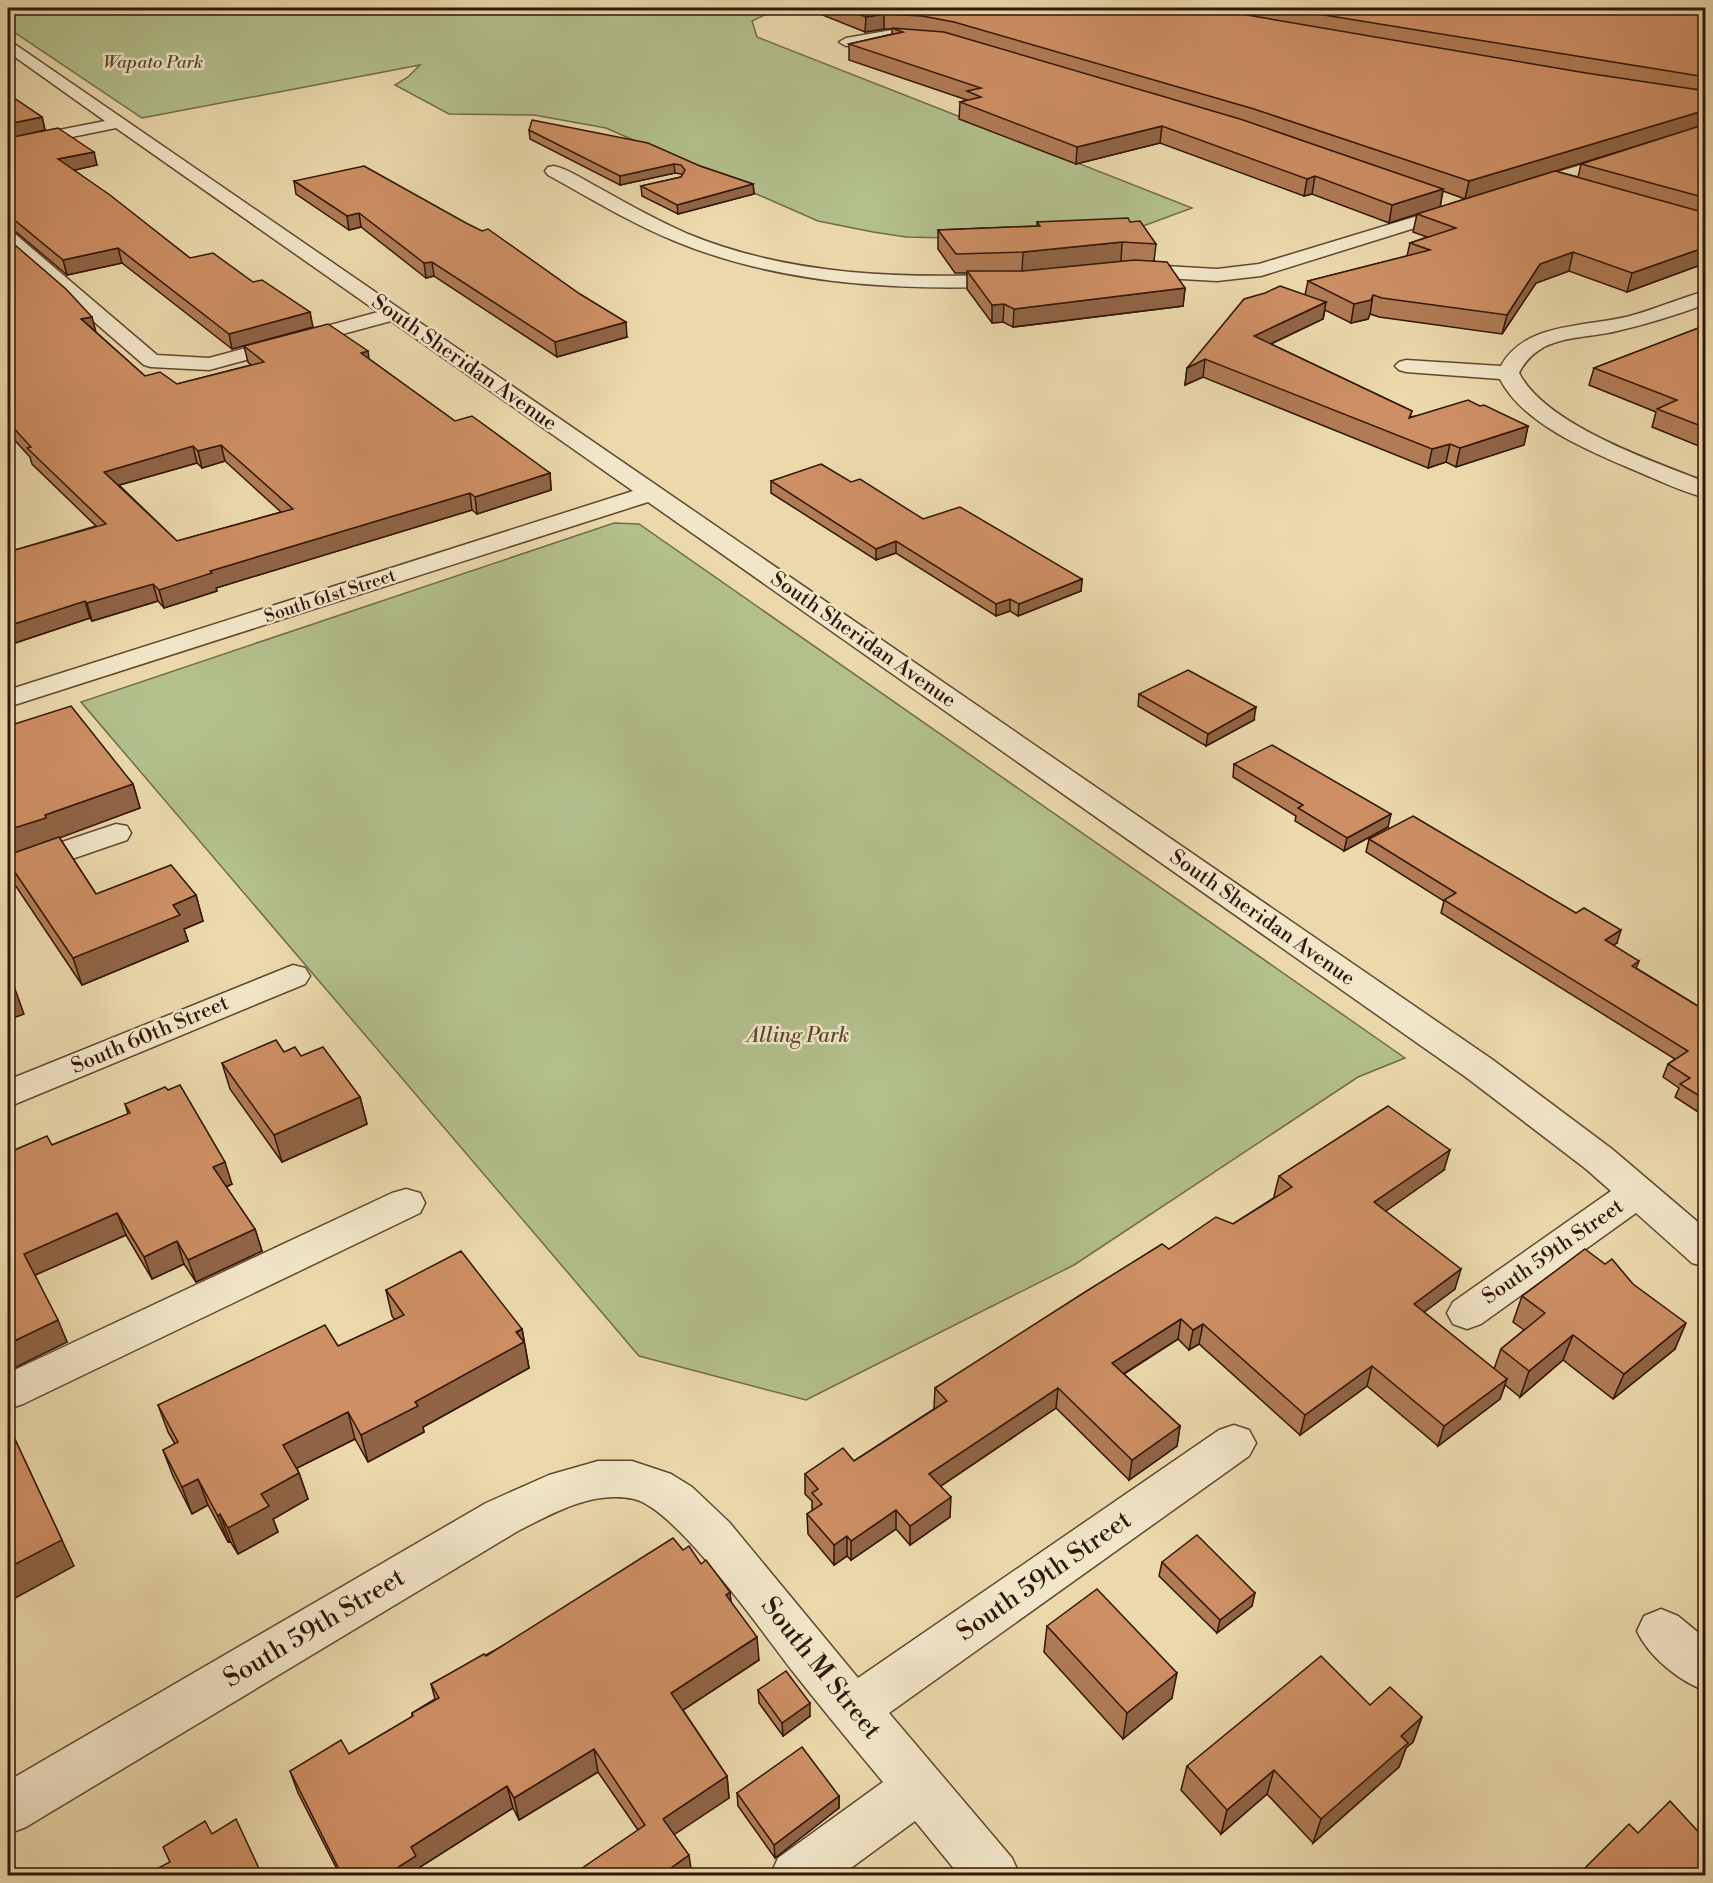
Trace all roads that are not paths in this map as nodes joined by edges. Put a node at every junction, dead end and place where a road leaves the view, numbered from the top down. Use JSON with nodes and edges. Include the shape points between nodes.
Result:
{"nodes":[{"id":1,"x":846,"y":42,"type":"dead end"},
{"id":2,"x":948,"y":42,"type":"edge"},
{"id":3,"x":8,"y":46,"type":"edge"},
{"id":4,"x":118,"y":123,"type":"junction"},
{"id":5,"x":1706,"y":132,"type":"edge"},
{"id":6,"x":8,"y":145,"type":"edge"},
{"id":7,"x":554,"y":171,"type":"dead end"},
{"id":8,"x":1548,"y":180,"type":"junction"},
{"id":9,"x":1582,"y":190,"type":"edge"},
{"id":10,"x":624,"y":192,"type":"dead end"},
{"id":11,"x":1506,"y":194,"type":"edge"},
{"id":12,"x":603,"y":197,"type":"junction"},
{"id":13,"x":1443,"y":199,"type":"edge"},
{"id":14,"x":8,"y":238,"type":"edge"},
{"id":15,"x":1111,"y":271,"type":"edge"},
{"id":16,"x":1026,"y":280,"type":"edge"},
{"id":17,"x":1706,"y":297,"type":"edge"},
{"id":18,"x":395,"y":314,"type":"junction"},
{"id":19,"x":1406,"y":366,"type":"dead end"},
{"id":20,"x":1508,"y":374,"type":"junction"},
{"id":21,"x":1706,"y":491,"type":"edge"},
{"id":22,"x":652,"y":493,"type":"junction"},
{"id":23,"x":8,"y":699,"type":"edge"},
{"id":24,"x":116,"y":833,"type":"dead end"},
{"id":25,"x":8,"y":871,"type":"edge"},
{"id":26,"x":293,"y":976,"type":"dead end"},
{"id":27,"x":8,"y":1094,"type":"edge"},
{"id":28,"x":1638,"y":1192,"type":"junction"},
{"id":29,"x":406,"y":1203,"type":"dead end"},
{"id":30,"x":1706,"y":1252,"type":"edge"},
{"id":31,"x":1467,"y":1312,"type":"dead end"},
{"id":32,"x":8,"y":1392,"type":"edge"},
{"id":33,"x":1234,"y":1443,"type":"dead end"},
{"id":34,"x":632,"y":1480,"type":"joint"},
{"id":35,"x":1661,"y":1631,"type":"dead end"},
{"id":36,"x":1706,"y":1669,"type":"edge"},
{"id":37,"x":854,"y":1709,"type":"junction"},
{"id":38,"x":919,"y":1787,"type":"junction"},
{"id":39,"x":8,"y":1809,"type":"edge"},
{"id":40,"x":796,"y":1875,"type":"edge"},
{"id":41,"x":994,"y":1875,"type":"edge"}],
"edges":[{"from":1,"to":2,"type":"street","via":[[892,34]]},
{"from":3,"to":4,"type":"street","name":"South Sheridan Avenue"},
{"from":4,"to":6,"type":"street"},
{"from":4,"to":18,"type":"street","name":"South Sheridan Avenue"},
{"from":5,"to":8,"type":"street"},
{"from":7,"to":12,"type":"street"},
{"from":8,"to":9,"type":"street"},
{"from":8,"to":11,"type":"street"},
{"from":10,"to":12,"type":"street"},
{"from":12,"to":16,"type":"street","via":[[701,245],[791,268],[900,280]]},
{"from":13,"to":15,"type":"street","via":[[1469,205],[1251,272],[1217,275]]},
{"from":14,"to":18,"type":"street","via":[[151,362],[208,364]]},
{"from":17,"to":20,"type":"street","via":[[1616,326],[1548,339],[1519,355]]},
{"from":18,"to":22,"type":"street","name":"South Sheridan Avenue"},
{"from":19,"to":20,"type":"street"},
{"from":20,"to":21,"type":"street","via":[[1519,395],[1554,421],[1617,454]]},
{"from":22,"to":23,"type":"street","name":"South 61st Street"},
{"from":22,"to":28,"type":"street","name":"South Sheridan Avenue","via":[[1480,1069]]},
{"from":24,"to":25,"type":"street"},
{"from":26,"to":27,"type":"street","name":"South 60th Street"},
{"from":28,"to":30,"type":"street","name":"South Sheridan Avenue"},
{"from":28,"to":31,"type":"street","name":"South 59th Street"},
{"from":29,"to":32,"type":"street"},
{"from":33,"to":37,"type":"street","name":"South 59th Street"},
{"from":34,"to":37,"type":"street","name":"South M Street","via":[[675,1500],[706,1530]]},
{"from":34,"to":39,"type":"street","name":"South 59th Street","via":[[592,1481],[561,1490],[502,1517]]},
{"from":35,"to":36,"type":"street"},
{"from":37,"to":38,"type":"street","name":"South M Street"},
{"from":38,"to":40,"type":"street"},
{"from":38,"to":41,"type":"street","name":"South M Street"}]}
